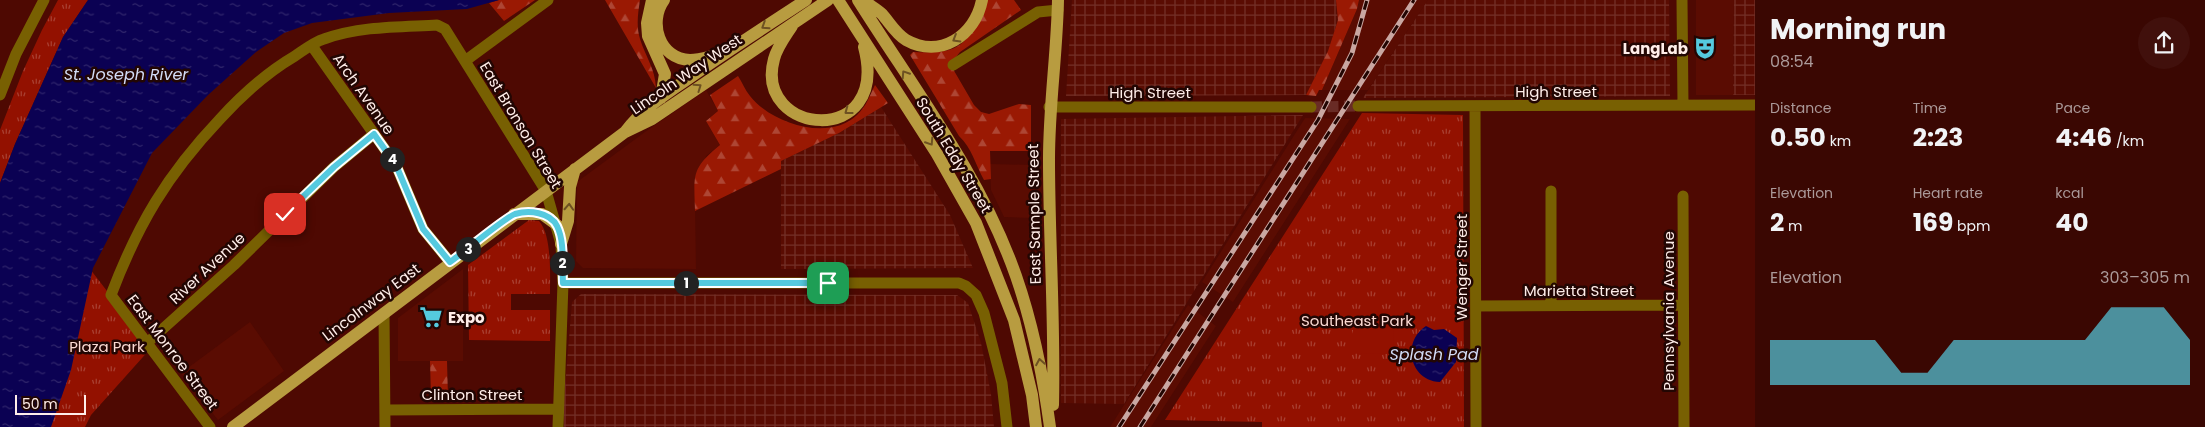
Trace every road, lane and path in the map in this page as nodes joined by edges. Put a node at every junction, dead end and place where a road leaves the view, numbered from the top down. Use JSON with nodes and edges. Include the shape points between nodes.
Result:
{"nodes":[{"id":1,"x":44,"y":0,"type":"edge"},
{"id":2,"x":548,"y":0,"type":"edge"},
{"id":3,"x":652,"y":0,"type":"edge"},
{"id":4,"x":664,"y":0,"type":"edge"},
{"id":5,"x":806,"y":0,"type":"edge"},
{"id":6,"x":828,"y":0,"type":"edge"},
{"id":7,"x":838,"y":0,"type":"edge"},
{"id":8,"x":858,"y":0,"type":"edge"},
{"id":9,"x":863,"y":0,"type":"edge"},
{"id":10,"x":982,"y":0,"type":"edge"},
{"id":11,"x":1682,"y":0,"type":"edge"},
{"id":12,"x":1058,"y":5,"type":"edge"},
{"id":13,"x":876,"y":17,"type":"junction"},
{"id":14,"x":795,"y":22,"type":"junction"},
{"id":15,"x":858,"y":32,"type":"junction"},
{"id":16,"x":312,"y":46,"type":"junction"},
{"id":17,"x":724,"y":53,"type":"junction"},
{"id":18,"x":465,"y":62,"type":"junction"},
{"id":19,"x":953,"y":65,"type":"dead end"},
{"id":20,"x":0,"y":96,"type":"edge"},
{"id":21,"x":661,"y":98,"type":"junction"},
{"id":22,"x":1683,"y":105,"type":"junction"},
{"id":23,"x":1755,"y":105,"type":"edge"},
{"id":24,"x":1311,"y":106,"type":"tunnel mouth"},
{"id":25,"x":1358,"y":106,"type":"tunnel mouth"},
{"id":26,"x":1476,"y":106,"type":"junction"},
{"id":27,"x":1049,"y":107,"type":"junction"},
{"id":28,"x":624,"y":132,"type":"junction"},
{"id":29,"x":374,"y":134,"type":"junction"},
{"id":30,"x":575,"y":169,"type":"junction"},
{"id":31,"x":546,"y":191,"type":"junction"},
{"id":32,"x":1551,"y":191,"type":"dead end"},
{"id":33,"x":1683,"y":196,"type":"dead end"},
{"id":34,"x":514,"y":214,"type":"junction"},
{"id":35,"x":557,"y":225,"type":"junction"},
{"id":36,"x":561,"y":244,"type":"junction"},
{"id":37,"x":450,"y":262,"type":"junction"},
{"id":38,"x":563,"y":283,"type":"junction"},
{"id":39,"x":1683,"y":305,"type":"junction"},
{"id":40,"x":1476,"y":306,"type":"junction"},
{"id":41,"x":1551,"y":306,"type":"junction"},
{"id":42,"x":384,"y":313,"type":"junction"},
{"id":43,"x":147,"y":342,"type":"junction"},
{"id":44,"x":558,"y":409,"type":"junction"},
{"id":45,"x":385,"y":410,"type":"junction"},
{"id":46,"x":210,"y":427,"type":"edge"},
{"id":47,"x":233,"y":427,"type":"edge"},
{"id":48,"x":385,"y":427,"type":"edge"},
{"id":49,"x":558,"y":427,"type":"edge"},
{"id":50,"x":1007,"y":427,"type":"edge"},
{"id":51,"x":1036,"y":427,"type":"edge"},
{"id":52,"x":1051,"y":427,"type":"edge"},
{"id":53,"x":1476,"y":427,"type":"edge"},
{"id":54,"x":1684,"y":427,"type":"edge"}],
"edges":[{"from":1,"to":20,"type":"street","via":[[16,54]]},
{"from":2,"to":18,"type":"street"},
{"from":3,"to":21,"type":"main road","via":[[646,23],[648,36],[665,74]]},
{"from":4,"to":17,"type":"main road","via":[[657,14],[656,32],[667,50],[689,60]]},
{"from":5,"to":17,"type":"main road","name":"Lincoln Way West","one_way":true},
{"from":6,"to":14,"type":"main road","name":"Lincoln Way West"},
{"from":7,"to":15,"type":"main road","name":"South Eddy Street"},
{"from":8,"to":13,"type":"main road","name":"South Eddy Street"},
{"from":9,"to":13,"type":"main road"},
{"from":10,"to":13,"type":"main road","one_way":true,"via":[[972,27],[955,41],[939,46],[906,40]]},
{"from":11,"to":22,"type":"street"},
{"from":12,"to":19,"type":"street","via":[[1038,12]]},
{"from":12,"to":27,"type":"main road","name":"East Sample Street"},
{"from":52,"to":13,"type":"main road","name":"South Eddy Street","one_way":true,"via":[[1038,350],[1016,274],[973,182]]},
{"from":15,"to":14,"type":"main road","one_way":true,"via":[[869,65],[863,94],[849,112],[838,118],[817,121],[806,119],[787,108],[774,88],[773,62]]},
{"from":28,"to":14,"type":"main road","name":"Lincoln Way West","one_way":true,"via":[[652,119]]},
{"from":15,"to":51,"type":"main road","name":"South Eddy Street","one_way":true,"via":[[950,175],[976,222],[1014,320]]},
{"from":16,"to":18,"type":"street","name":"East Bronson Street","via":[[324,39],[370,29],[441,25]]},
{"from":16,"to":29,"type":"street","name":"Arch Avenue"},
{"from":16,"to":43,"type":"street","name":"East Monroe Street","via":[[249,90],[196,144],[146,217],[111,296]]},
{"from":17,"to":21,"type":"main road","name":"Lincoln Way West"},
{"from":18,"to":31,"type":"street","name":"East Bronson Street"},
{"from":21,"to":28,"type":"main road","name":"Lincoln Way West","via":[[638,115]]},
{"from":22,"to":23,"type":"street","name":"High Street"},
{"from":22,"to":26,"type":"street","name":"High Street"},
{"from":24,"to":27,"type":"street","name":"High Street"},
{"from":25,"to":26,"type":"street","name":"High Street"},
{"from":26,"to":40,"type":"street","name":"Wenger Street"},
{"from":27,"to":52,"type":"main road","name":"East Sample Street","via":[[1053,306]]},
{"from":28,"to":30,"type":"main road","name":"Lincolnway East"},
{"from":29,"to":37,"type":"street","name":"Arch Avenue","via":[[396,165],[423,229]]},
{"from":29,"to":43,"type":"street","name":"River Avenue","via":[[334,167],[234,265]]},
{"from":30,"to":31,"type":"main road","name":"Lincolnway East"},
{"from":36,"to":30,"type":"main road","one_way":true,"via":[[568,221],[570,187]]},
{"from":31,"to":34,"type":"main road","name":"Lincolnway East"},
{"from":31,"to":35,"type":"street","name":"East Bronson Street"},
{"from":32,"to":41,"type":"street"},
{"from":33,"to":39,"type":"street","name":"Pennsylvania Avenue"},
{"from":34,"to":35,"type":"main road","via":[[542,214]]},
{"from":34,"to":37,"type":"main road","name":"Lincolnway East"},
{"from":35,"to":36,"type":"street","name":"East Bronson Street"},
{"from":36,"to":38,"type":"street","name":"East Bronson Street"},
{"from":37,"to":42,"type":"main road","name":"Lincolnway East"},
{"from":38,"to":44,"type":"street","name":"East Bronson Street"},
{"from":38,"to":50,"type":"street","via":[[951,282],[966,286],[980,301],[1002,383]]},
{"from":39,"to":41,"type":"street","name":"Marietta Street"},
{"from":39,"to":54,"type":"street","name":"Pennsylvania Avenue"},
{"from":40,"to":41,"type":"street","name":"Marietta Street"},
{"from":40,"to":53,"type":"street","name":"Wenger Street"},
{"from":42,"to":45,"type":"street"},
{"from":42,"to":47,"type":"main road","name":"Lincolnway East"},
{"from":43,"to":46,"type":"street","name":"East Monroe Street"},
{"from":44,"to":45,"type":"street","name":"Clinton Street"},
{"from":44,"to":49,"type":"street","name":"East Bronson Street"},
{"from":45,"to":48,"type":"street"}]}
